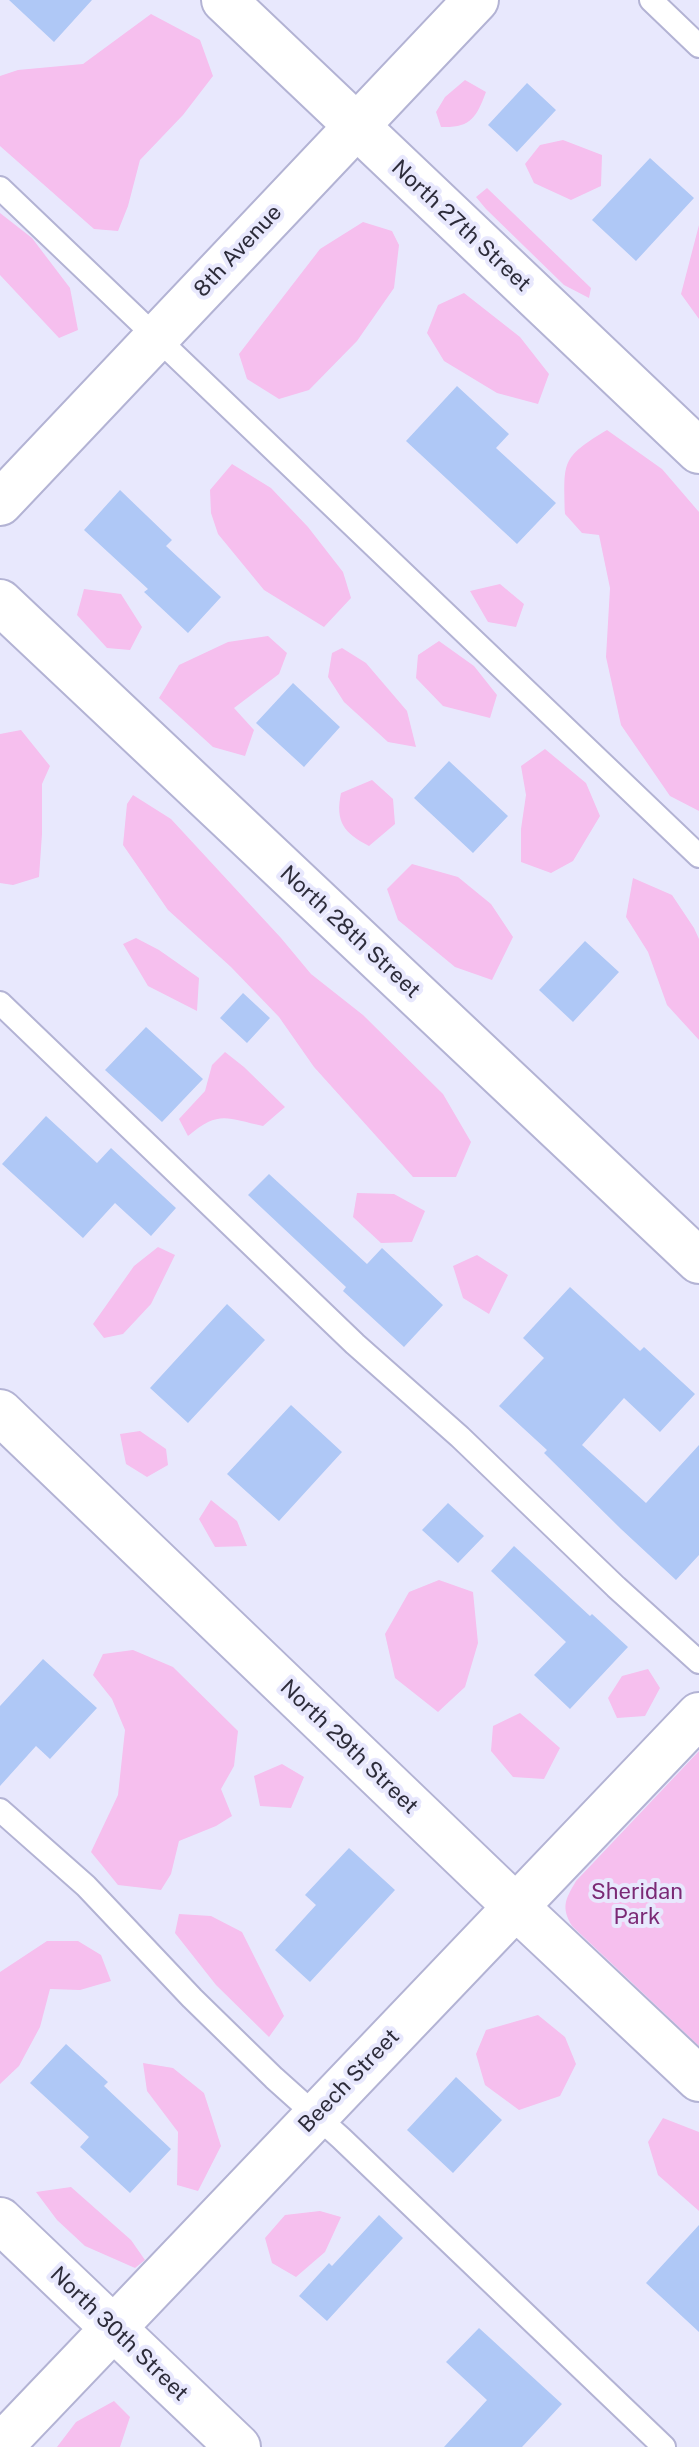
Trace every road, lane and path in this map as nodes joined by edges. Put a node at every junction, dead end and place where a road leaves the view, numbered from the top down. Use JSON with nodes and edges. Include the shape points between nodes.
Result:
{"nodes":[{"id":1,"x":224,"y":0,"type":"edge"},
{"id":2,"x":476,"y":0,"type":"edge"},
{"id":3,"x":651,"y":0,"type":"edge"},
{"id":4,"x":699,"y":46,"type":"edge"},
{"id":5,"x":356,"y":126,"type":"junction"},
{"id":6,"x":0,"y":188,"type":"edge"},
{"id":7,"x":157,"y":336,"type":"junction"},
{"id":8,"x":699,"y":451,"type":"edge"},
{"id":9,"x":0,"y":503,"type":"edge"},
{"id":10,"x":0,"y":602,"type":"edge"},
{"id":11,"x":699,"y":856,"type":"edge"},
{"id":12,"x":0,"y":1003,"type":"edge"},
{"id":13,"x":699,"y":1261,"type":"edge"},
{"id":14,"x":0,"y":1412,"type":"edge"},
{"id":15,"x":699,"y":1662,"type":"edge"},
{"id":16,"x":699,"y":1715,"type":"edge"},
{"id":17,"x":0,"y":1810,"type":"edge"},
{"id":18,"x":516,"y":1907,"type":"junction"},
{"id":19,"x":699,"y":2079,"type":"edge"},
{"id":20,"x":316,"y":2116,"type":"junction"},
{"id":21,"x":0,"y":2220,"type":"edge"},
{"id":22,"x":114,"y":2328,"type":"junction"},
{"id":23,"x":0,"y":2447,"type":"edge"},
{"id":24,"x":238,"y":2447,"type":"edge"},
{"id":25,"x":664,"y":2447,"type":"edge"}],
"edges":[{"from":1,"to":5,"type":"street","name":"North 27th Street"},
{"from":2,"to":5,"type":"street","name":"8th Avenue"},
{"from":3,"to":4,"type":"lane"},
{"from":5,"to":7,"type":"street","name":"8th Avenue"},
{"from":5,"to":8,"type":"street","name":"North 27th Street"},
{"from":6,"to":7,"type":"lane"},
{"from":7,"to":9,"type":"street","name":"8th Avenue"},
{"from":7,"to":11,"type":"lane"},
{"from":10,"to":13,"type":"street","name":"North 28th Street"},
{"from":12,"to":15,"type":"lane","via":[[355,1344]]},
{"from":14,"to":18,"type":"street","name":"North 29th Street"},
{"from":16,"to":18,"type":"street","name":"Beech Street"},
{"from":17,"to":20,"type":"lane","via":[[86,1886],[192,1998]]},
{"from":18,"to":19,"type":"street","name":"North 29th Street"},
{"from":18,"to":20,"type":"street","name":"Beech Street"},
{"from":20,"to":22,"type":"street","name":"Beech Street"},
{"from":20,"to":25,"type":"lane"},
{"from":21,"to":22,"type":"street","name":"North 30th Street"},
{"from":22,"to":23,"type":"street","name":"Beech Street"},
{"from":22,"to":24,"type":"street","name":"North 30th Street"}]}
